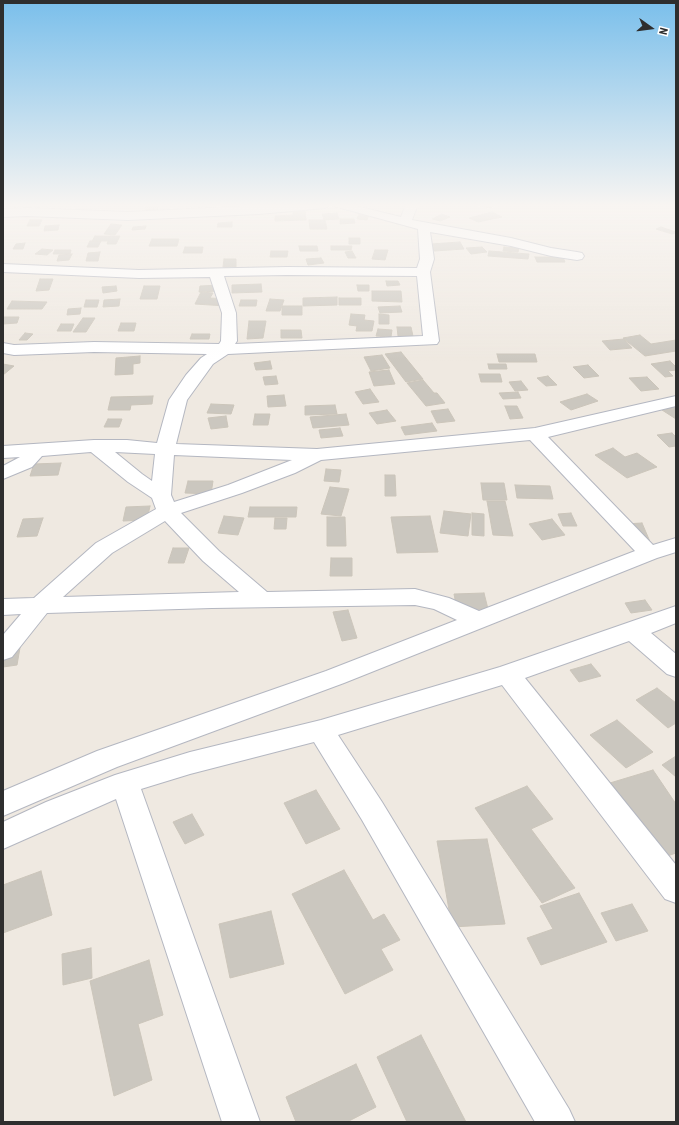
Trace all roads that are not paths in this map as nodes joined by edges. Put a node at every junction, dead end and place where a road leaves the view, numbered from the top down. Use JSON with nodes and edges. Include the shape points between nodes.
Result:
{"nodes":[{"id":1,"x":427,"y":256,"type":"edge"},
{"id":2,"x":7,"y":268,"type":"edge"},
{"id":3,"x":423,"y":272,"type":"junction"},
{"id":4,"x":216,"y":273,"type":"junction"},
{"id":5,"x":3,"y":284,"type":"edge"},
{"id":6,"x":3,"y":348,"type":"edge"},
{"id":7,"x":224,"y":349,"type":"junction"},
{"id":8,"x":676,"y":400,"type":"edge"},
{"id":9,"x":535,"y":434,"type":"junction"},
{"id":10,"x":94,"y":446,"type":"junction"},
{"id":11,"x":165,"y":449,"type":"junction"},
{"id":12,"x":36,"y":451,"type":"junction"},
{"id":13,"x":3,"y":452,"type":"edge"},
{"id":14,"x":317,"y":455,"type":"junction"},
{"id":15,"x":3,"y":473,"type":"edge"},
{"id":16,"x":164,"y":503,"type":"junction"},
{"id":17,"x":676,"y":545,"type":"edge"},
{"id":18,"x":649,"y":552,"type":"junction"},
{"id":19,"x":262,"y":600,"type":"junction"},
{"id":20,"x":42,"y":604,"type":"junction"},
{"id":21,"x":3,"y":606,"type":"edge"},
{"id":22,"x":676,"y":614,"type":"edge"},
{"id":23,"x":478,"y":620,"type":"junction"},
{"id":24,"x":633,"y":632,"type":"junction"},
{"id":25,"x":3,"y":651,"type":"edge"},
{"id":26,"x":676,"y":668,"type":"edge"},
{"id":27,"x":508,"y":674,"type":"junction"},
{"id":28,"x":321,"y":730,"type":"junction"},
{"id":29,"x":125,"y":783,"type":"junction"},
{"id":30,"x":3,"y":804,"type":"edge"},
{"id":31,"x":3,"y":836,"type":"edge"},
{"id":32,"x":676,"y":889,"type":"edge"},
{"id":33,"x":241,"y":1122,"type":"edge"},
{"id":34,"x":556,"y":1122,"type":"edge"}],
"edges":[{"from":1,"to":3,"type":"street"},
{"from":2,"to":4,"type":"street","via":[[139,274]]},
{"from":2,"to":5,"type":"street"},
{"from":3,"to":4,"type":"street"},
{"from":3,"to":7,"type":"street","via":[[431,341]]},
{"from":4,"to":7,"type":"street","via":[[229,313],[229,341]]},
{"from":6,"to":7,"type":"street"},
{"from":7,"to":11,"type":"street","via":[[207,361],[178,400]]},
{"from":8,"to":9,"type":"street"},
{"from":9,"to":14,"type":"street"},
{"from":9,"to":18,"type":"street"},
{"from":10,"to":11,"type":"street"},
{"from":10,"to":12,"type":"street"},
{"from":10,"to":16,"type":"street"},
{"from":11,"to":14,"type":"street"},
{"from":11,"to":16,"type":"street"},
{"from":12,"to":13,"type":"street"},
{"from":12,"to":15,"type":"street","via":[[25,462]]},
{"from":14,"to":16,"type":"street","via":[[282,472]]},
{"from":16,"to":19,"type":"street","via":[[211,556]]},
{"from":16,"to":20,"type":"street","via":[[104,548]]},
{"from":17,"to":18,"type":"street"},
{"from":18,"to":23,"type":"street"},
{"from":19,"to":20,"type":"street"},
{"from":19,"to":23,"type":"street","via":[[414,597],[441,603]]},
{"from":20,"to":21,"type":"street"},
{"from":20,"to":25,"type":"street"},
{"from":22,"to":24,"type":"street"},
{"from":23,"to":30,"type":"street","via":[[335,677],[108,759]]},
{"from":24,"to":26,"type":"street"},
{"from":24,"to":27,"type":"street"},
{"from":27,"to":28,"type":"street"},
{"from":27,"to":32,"type":"street"},
{"from":28,"to":29,"type":"street","via":[[190,763]]},
{"from":28,"to":34,"type":"street","via":[[372,811]]},
{"from":29,"to":31,"type":"street"},
{"from":29,"to":33,"type":"street"}]}
